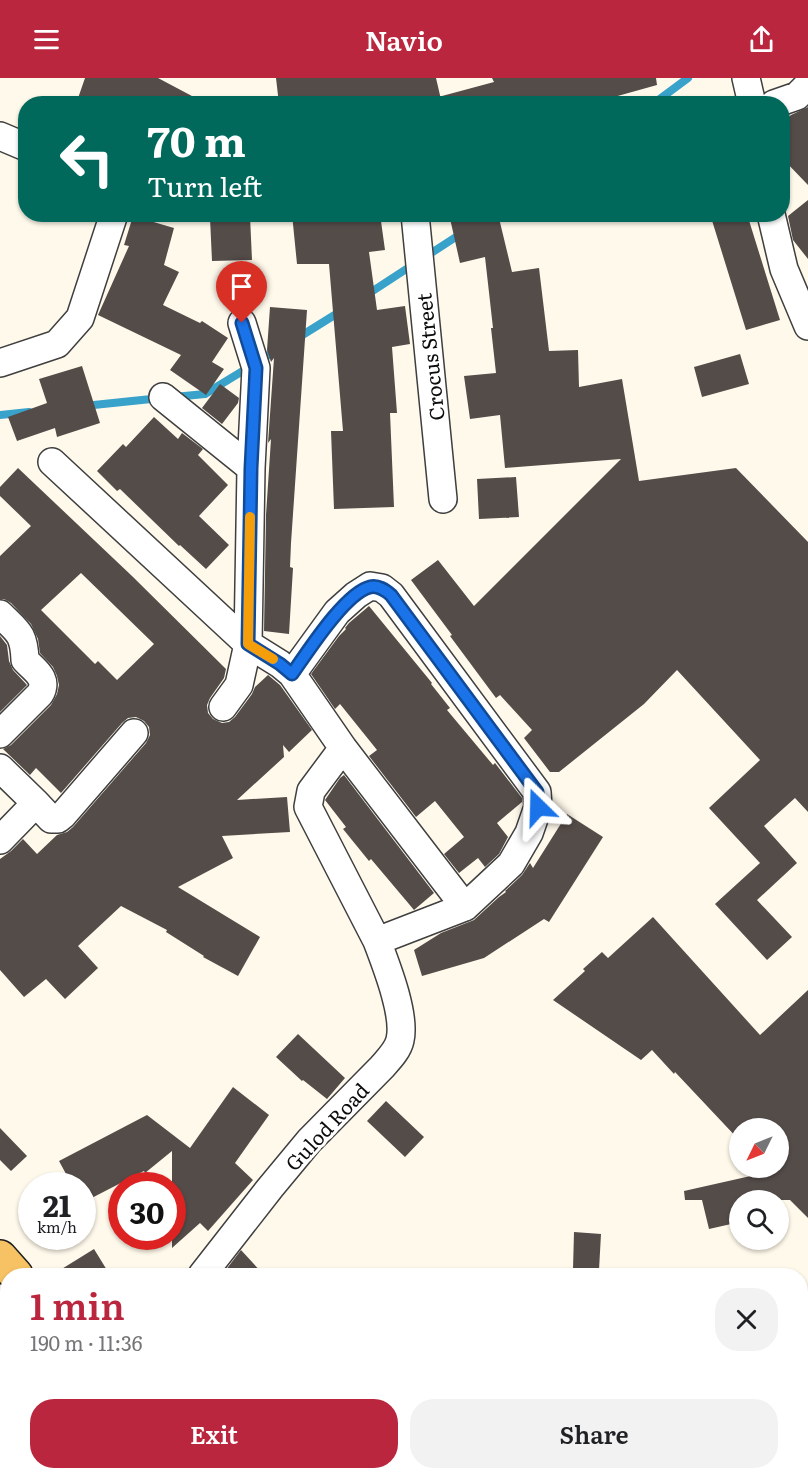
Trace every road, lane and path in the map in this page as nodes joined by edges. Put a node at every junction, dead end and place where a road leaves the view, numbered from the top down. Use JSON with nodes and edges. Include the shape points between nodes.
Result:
{"nodes":[{"id":1,"x":746,"y":78,"type":"edge"},
{"id":2,"x":808,"y":85,"type":"edge"},
{"id":3,"x":750,"y":96,"type":"edge"},
{"id":4,"x":790,"y":98,"type":"edge"},
{"id":5,"x":0,"y":136,"type":"edge"},
{"id":6,"x":18,"y":144,"type":"edge"},
{"id":7,"x":111,"y":222,"type":"edge"},
{"id":8,"x":416,"y":222,"type":"edge"},
{"id":9,"x":773,"y":222,"type":"edge"},
{"id":10,"x":242,"y":323,"type":"dead end"},
{"id":11,"x":808,"y":326,"type":"edge"},
{"id":12,"x":0,"y":363,"type":"edge"},
{"id":13,"x":163,"y":397,"type":"dead end"},
{"id":14,"x":52,"y":462,"type":"dead end"},
{"id":15,"x":251,"y":468,"type":"junction"},
{"id":16,"x":443,"y":499,"type":"dead end"},
{"id":17,"x":0,"y":614,"type":"edge"},
{"id":18,"x":248,"y":644,"type":"junction"},
{"id":19,"x":292,"y":674,"type":"junction"},
{"id":20,"x":224,"y":708,"type":"dead end"},
{"id":21,"x":134,"y":733,"type":"dead end"},
{"id":22,"x":0,"y":734,"type":"edge"},
{"id":23,"x":343,"y":748,"type":"junction"},
{"id":24,"x":0,"y":768,"type":"edge"},
{"id":25,"x":36,"y":803,"type":"junction"},
{"id":26,"x":0,"y":840,"type":"edge"},
{"id":27,"x":465,"y":907,"type":"junction"},
{"id":28,"x":381,"y":952,"type":"junction"},
{"id":29,"x":207,"y":1268,"type":"edge"}],
"edges":[{"from":1,"to":3,"type":"street"},
{"from":2,"to":4,"type":"street"},
{"from":5,"to":6,"type":"street"},
{"from":7,"to":12,"type":"street","via":[[80,318],[57,344]]},
{"from":8,"to":16,"type":"street","name":"Crocus Street"},
{"from":9,"to":11,"type":"street","via":[[784,269]]},
{"from":10,"to":15,"type":"street","via":[[256,368]]},
{"from":13,"to":15,"type":"street"},
{"from":14,"to":18,"type":"street"},
{"from":15,"to":18,"type":"street"},
{"from":17,"to":22,"type":"street","via":[[22,636],[25,660],[43,679],[44,686]]},
{"from":18,"to":19,"type":"street"},
{"from":18,"to":20,"type":"street","via":[[239,686]]},
{"from":19,"to":23,"type":"street"},
{"from":19,"to":27,"type":"street","via":[[337,612],[356,595],[370,586],[391,595],[537,792],[538,807],[530,833],[511,864]]},
{"from":21,"to":25,"type":"street","via":[[58,819],[51,819]]},
{"from":23,"to":27,"type":"street"},
{"from":23,"to":28,"type":"street","name":"Gulod Road","via":[[311,791],[308,807]]},
{"from":24,"to":25,"type":"street"},
{"from":25,"to":26,"type":"street"},
{"from":27,"to":28,"type":"street"},
{"from":28,"to":29,"type":"street","name":"Gulod Road","via":[[400,1013],[400,1042],[382,1067],[309,1140]]}]}
